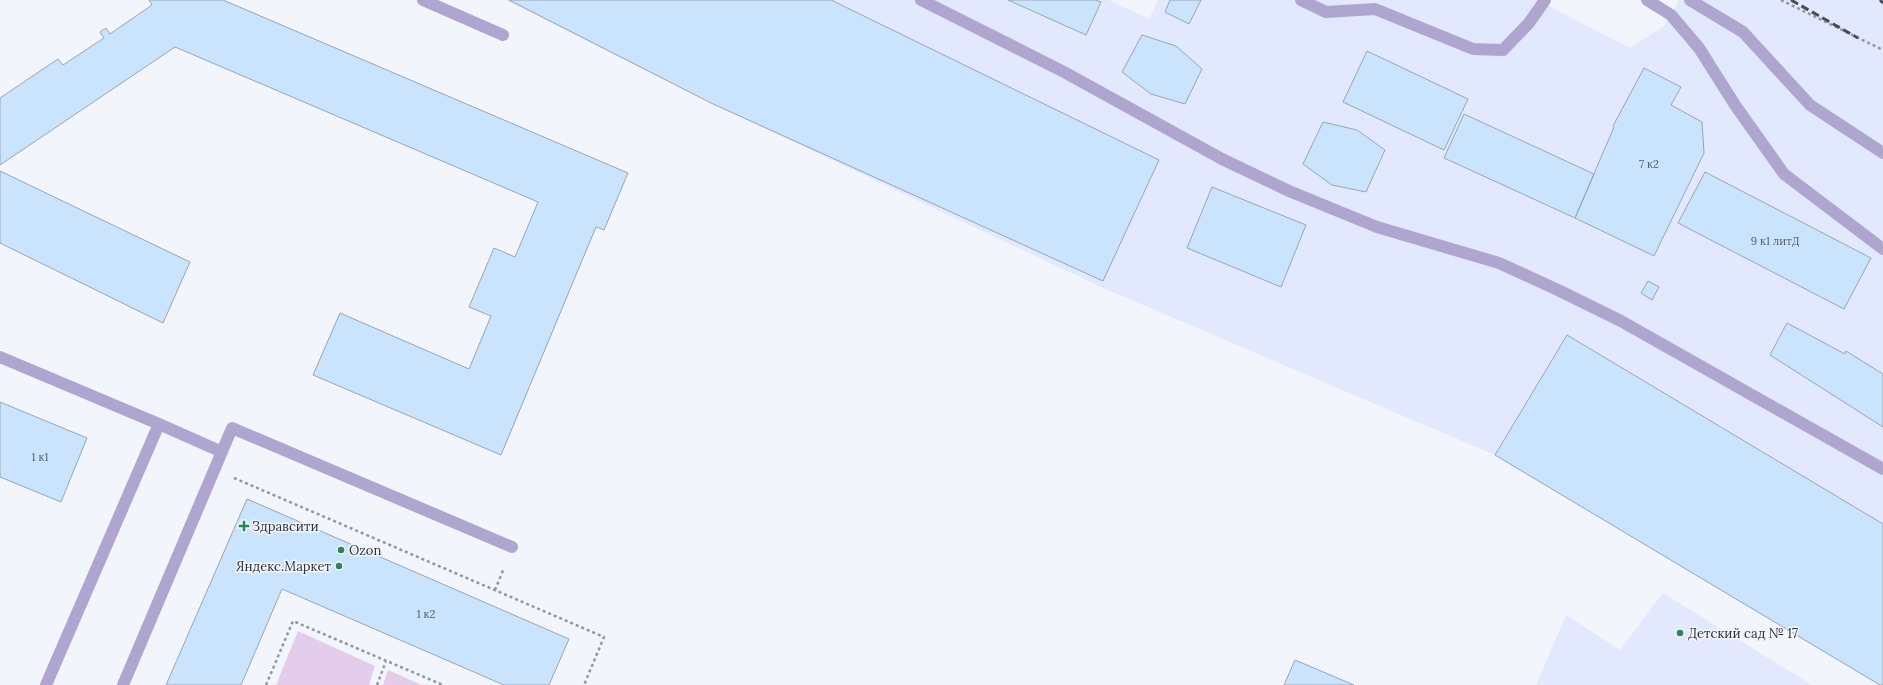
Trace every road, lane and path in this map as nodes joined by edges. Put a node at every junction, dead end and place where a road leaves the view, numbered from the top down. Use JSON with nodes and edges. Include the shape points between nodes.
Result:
{"nodes":[{"id":1,"x":423,"y":0,"type":"edge"},
{"id":2,"x":922,"y":0,"type":"edge"},
{"id":3,"x":1301,"y":0,"type":"edge"},
{"id":4,"x":1545,"y":0,"type":"edge"},
{"id":5,"x":1647,"y":0,"type":"edge"},
{"id":6,"x":1690,"y":0,"type":"edge"},
{"id":7,"x":1781,"y":0,"type":"edge"},
{"id":8,"x":502,"y":35,"type":"dead end"},
{"id":9,"x":1883,"y":50,"type":"edge"},
{"id":10,"x":1883,"y":153,"type":"edge"},
{"id":11,"x":1883,"y":249,"type":"edge"},
{"id":12,"x":0,"y":357,"type":"edge"},
{"id":13,"x":159,"y":424,"type":"junction"},
{"id":14,"x":222,"y":452,"type":"junction"},
{"id":15,"x":1883,"y":469,"type":"edge"},
{"id":16,"x":214,"y":470,"type":"junction"},
{"id":17,"x":512,"y":547,"type":"dead end"},
{"id":18,"x":386,"y":661,"type":"junction"},
{"id":19,"x":46,"y":685,"type":"edge"},
{"id":20,"x":123,"y":685,"type":"edge"},
{"id":21,"x":266,"y":685,"type":"edge"},
{"id":22,"x":377,"y":685,"type":"edge"},
{"id":23,"x":443,"y":685,"type":"edge"},
{"id":24,"x":584,"y":685,"type":"edge"}],
"edges":[{"from":1,"to":8,"type":"lane"},
{"from":2,"to":15,"type":"lane","via":[[1064,72],[1222,159],[1289,191],[1377,227],[1499,263],[1560,290],[1621,320]]},
{"from":3,"to":4,"type":"lane","via":[[1326,12],[1375,8],[1473,49],[1503,50],[1529,23]]},
{"from":5,"to":11,"type":"lane","via":[[1671,15],[1699,48],[1735,106],[1784,174]]},
{"from":6,"to":10,"type":"lane","via":[[1743,32],[1810,105]]},
{"from":7,"to":9,"type":"path"},
{"from":12,"to":13,"type":"lane"},
{"from":13,"to":14,"type":"lane"},
{"from":13,"to":19,"type":"lane"},
{"from":14,"to":16,"type":"lane"},
{"from":14,"to":17,"type":"lane","via":[[232,428]]},
{"from":16,"to":20,"type":"lane"},
{"from":16,"to":24,"type":"path","via":[[604,637]]},
{"from":18,"to":21,"type":"path","via":[[293,621]]},
{"from":18,"to":22,"type":"path"},
{"from":18,"to":23,"type":"path"}]}
